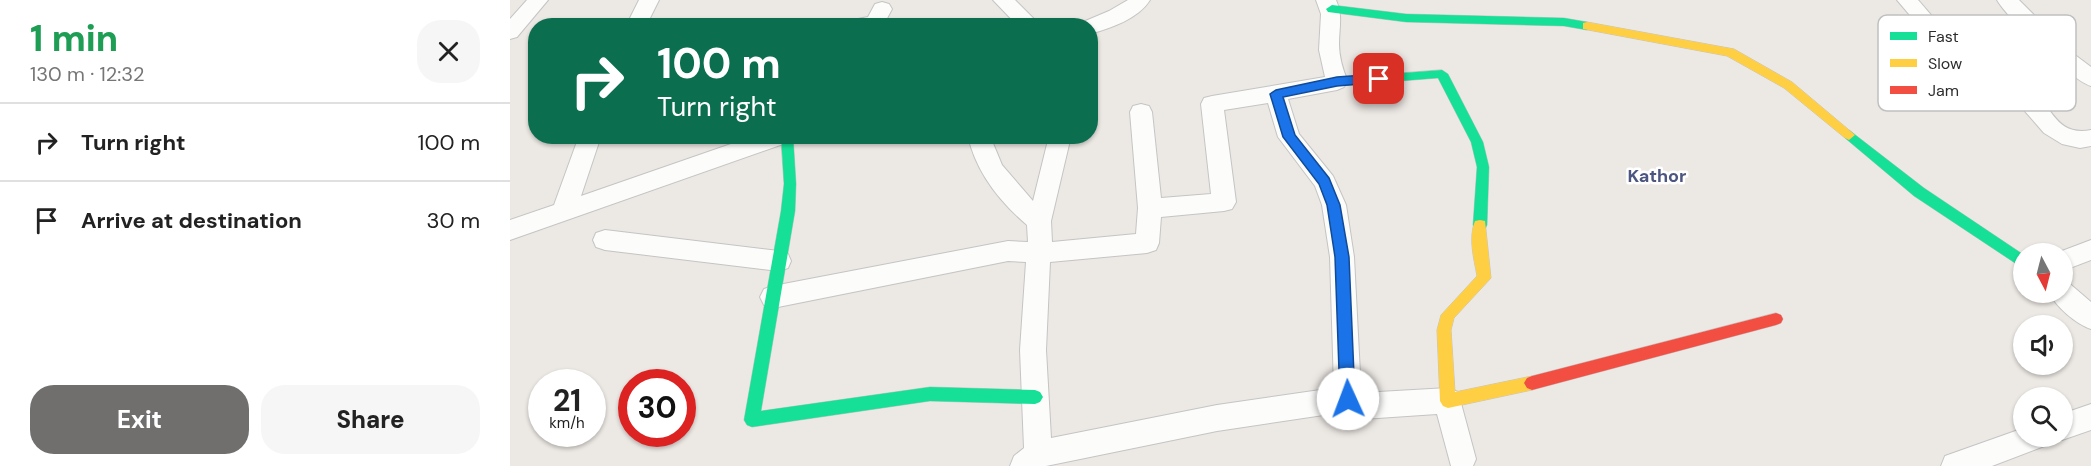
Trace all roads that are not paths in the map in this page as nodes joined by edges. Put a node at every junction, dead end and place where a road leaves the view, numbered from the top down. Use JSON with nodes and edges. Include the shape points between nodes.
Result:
{"nodes":[{"id":1,"x":538,"y":0,"type":"edge"},
{"id":2,"x":649,"y":0,"type":"edge"},
{"id":3,"x":1003,"y":0,"type":"edge"},
{"id":4,"x":1140,"y":0,"type":"edge"},
{"id":5,"x":1907,"y":0,"type":"edge"},
{"id":6,"x":2007,"y":0,"type":"edge"},
{"id":7,"x":1329,"y":4,"type":"edge"},
{"id":8,"x":882,"y":9,"type":"dead end"},
{"id":9,"x":1920,"y":15,"type":"edge"},
{"id":10,"x":2022,"y":15,"type":"edge"},
{"id":11,"x":640,"y":18,"type":"edge"},
{"id":12,"x":878,"y":18,"type":"edge"},
{"id":13,"x":1022,"y":18,"type":"edge"},
{"id":14,"x":1098,"y":24,"type":"edge"},
{"id":15,"x":510,"y":32,"type":"edge"},
{"id":16,"x":2076,"y":66,"type":"edge"},
{"id":17,"x":2091,"y":78,"type":"edge"},
{"id":18,"x":1337,"y":82,"type":"junction"},
{"id":19,"x":1276,"y":94,"type":"junction"},
{"id":20,"x":2038,"y":111,"type":"edge"},
{"id":21,"x":1141,"y":112,"type":"dead end"},
{"id":22,"x":2091,"y":138,"type":"edge"},
{"id":23,"x":587,"y":144,"type":"edge"},
{"id":24,"x":788,"y":144,"type":"edge"},
{"id":25,"x":983,"y":144,"type":"edge"},
{"id":26,"x":1059,"y":144,"type":"edge"},
{"id":27,"x":731,"y":146,"type":"edge"},
{"id":28,"x":1150,"y":208,"type":"junction"},
{"id":29,"x":564,"y":211,"type":"junction"},
{"id":30,"x":1039,"y":221,"type":"junction"},
{"id":31,"x":510,"y":230,"type":"edge"},
{"id":32,"x":605,"y":240,"type":"dead end"},
{"id":33,"x":2091,"y":250,"type":"edge"},
{"id":34,"x":1041,"y":254,"type":"junction"},
{"id":35,"x":2013,"y":256,"type":"edge"},
{"id":36,"x":2073,"y":257,"type":"edge"},
{"id":37,"x":779,"y":261,"type":"junction"},
{"id":38,"x":773,"y":297,"type":"junction"},
{"id":39,"x":2073,"y":302,"type":"edge"},
{"id":40,"x":2091,"y":318,"type":"edge"},
{"id":41,"x":1776,"y":319,"type":"dead end"},
{"id":42,"x":1035,"y":397,"type":"junction"},
{"id":43,"x":1348,"y":399,"type":"junction"},
{"id":44,"x":1448,"y":401,"type":"junction"},
{"id":45,"x":2091,"y":417,"type":"edge"},
{"id":46,"x":2073,"y":423,"type":"edge"},
{"id":47,"x":2013,"y":445,"type":"edge"},
{"id":48,"x":1031,"y":460,"type":"edge"},
{"id":49,"x":1467,"y":464,"type":"edge"},
{"id":50,"x":1955,"y":466,"type":"edge"}],
"edges":[{"from":1,"to":15,"type":"street"},
{"from":2,"to":11,"type":"street"},
{"from":3,"to":13,"type":"street"},
{"from":4,"to":14,"type":"street","via":[[1132,8]]},
{"from":5,"to":9,"type":"street"},
{"from":6,"to":10,"type":"street"},
{"from":7,"to":18,"type":"street","via":[[1330,66]]},
{"from":7,"to":35,"type":"street","via":[[1406,18],[1564,22],[1730,52],[1788,85],[1919,192]]},
{"from":8,"to":12,"type":"street"},
{"from":16,"to":17,"type":"street"},
{"from":18,"to":19,"type":"street"},
{"from":18,"to":44,"type":"street","via":[[1442,74],[1477,142],[1483,167],[1479,245],[1484,278],[1448,315],[1444,330]]},
{"from":19,"to":28,"type":"street","via":[[1212,104],[1224,202]]},
{"from":19,"to":43,"type":"street","via":[[1289,137],[1325,182],[1334,205],[1342,257]]},
{"from":20,"to":22,"type":"street","via":[[2068,139],[2082,142]]},
{"from":21,"to":28,"type":"street"},
{"from":23,"to":29,"type":"street"},
{"from":24,"to":37,"type":"street","via":[[790,184]]},
{"from":25,"to":30,"type":"street","via":[[997,176],[1021,207]]},
{"from":26,"to":30,"type":"street"},
{"from":27,"to":29,"type":"street"},
{"from":28,"to":34,"type":"street","via":[[1147,243]]},
{"from":29,"to":31,"type":"street"},
{"from":30,"to":34,"type":"street"},
{"from":32,"to":37,"type":"street"},
{"from":33,"to":36,"type":"street"},
{"from":34,"to":38,"type":"street","via":[[1008,251]]},
{"from":34,"to":42,"type":"street","via":[[1035,268]]},
{"from":37,"to":38,"type":"street"},
{"from":38,"to":42,"type":"street","via":[[752,420],[930,394]]},
{"from":39,"to":40,"type":"street"},
{"from":41,"to":44,"type":"street","via":[[1538,382]]},
{"from":42,"to":48,"type":"street"},
{"from":43,"to":44,"type":"street","via":[[1348,407]]},
{"from":43,"to":48,"type":"street","via":[[1217,418]]},
{"from":44,"to":49,"type":"street"},
{"from":45,"to":46,"type":"street"},
{"from":47,"to":50,"type":"street"}]}
